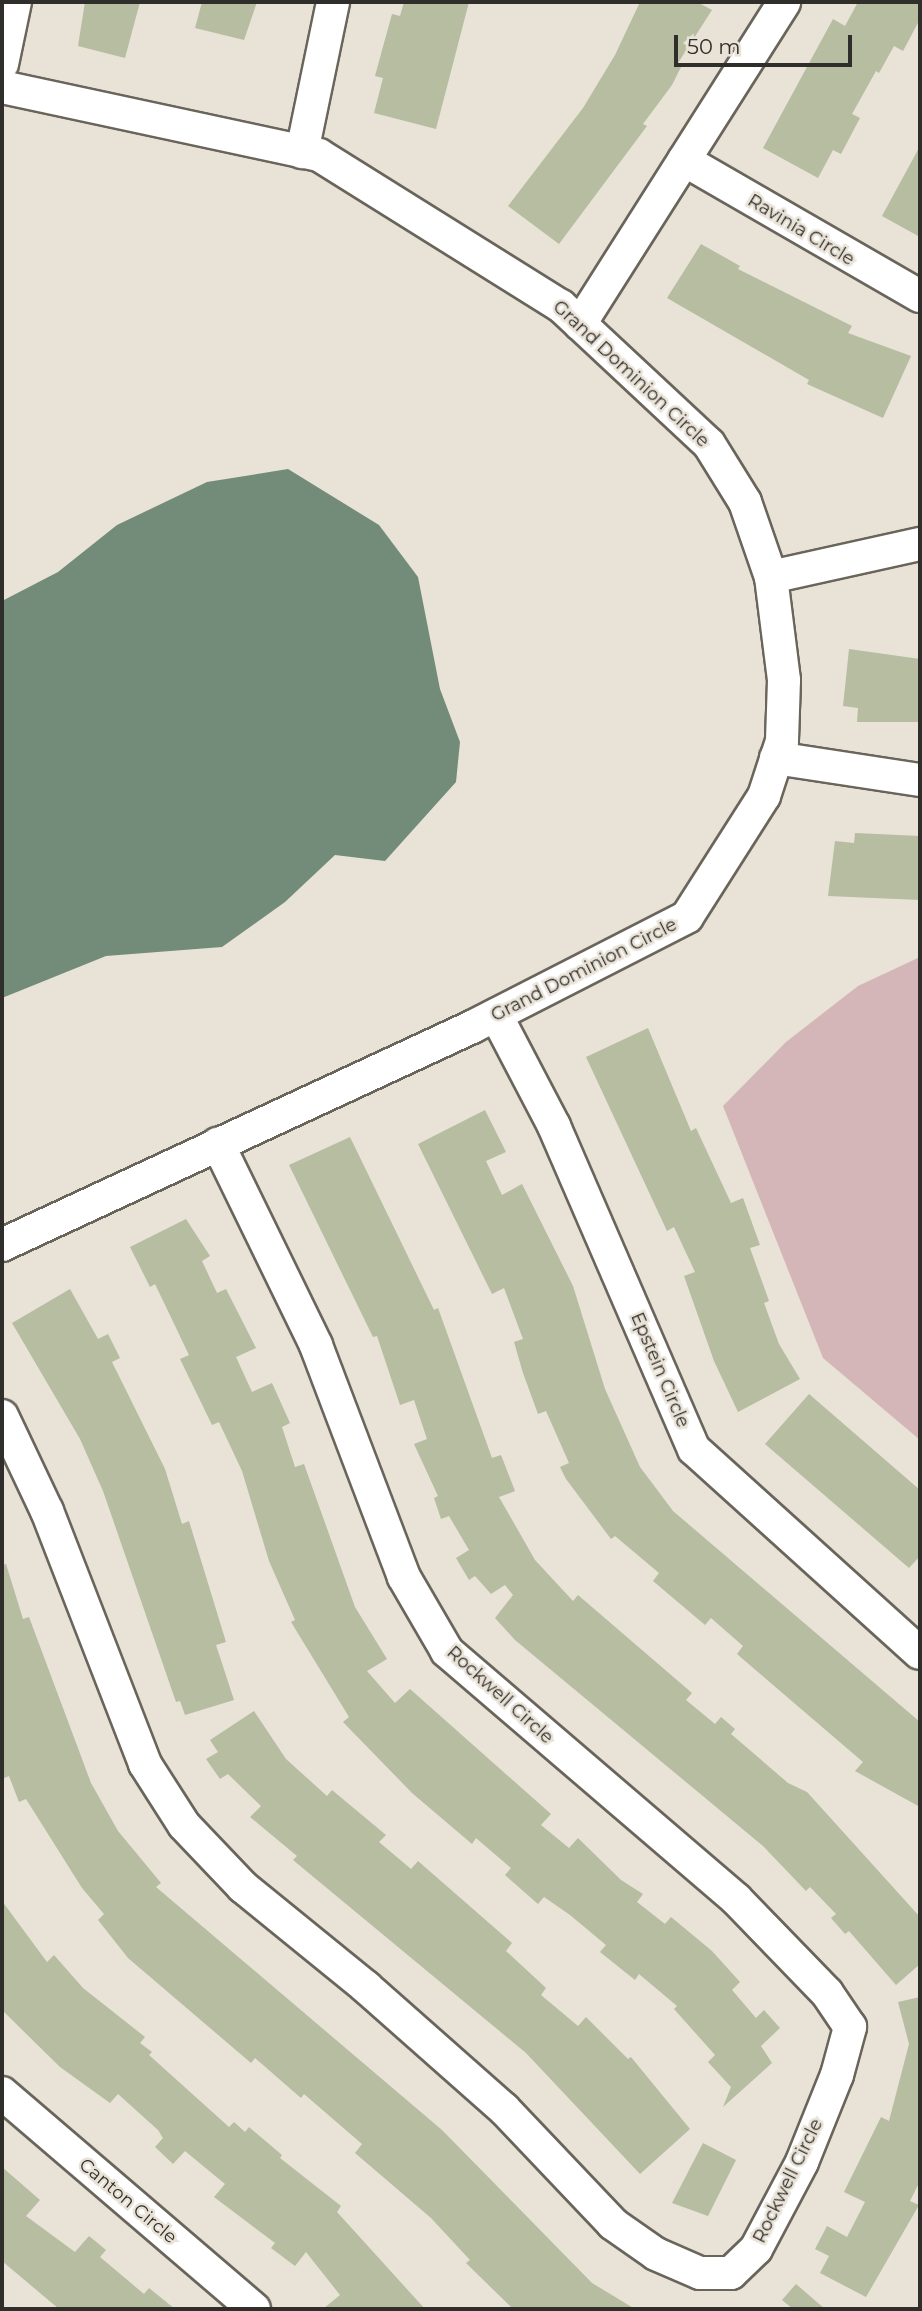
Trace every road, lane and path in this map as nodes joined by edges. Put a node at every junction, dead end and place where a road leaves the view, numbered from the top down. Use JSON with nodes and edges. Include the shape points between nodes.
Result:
{"nodes":[{"id":1,"x":15,"y":2,"type":"edge"},
{"id":2,"x":333,"y":2,"type":"edge"},
{"id":3,"x":784,"y":2,"type":"edge"},
{"id":4,"x":2,"y":64,"type":"edge"},
{"id":5,"x":2,"y":87,"type":"edge"},
{"id":6,"x":302,"y":152,"type":"junction"},
{"id":7,"x":684,"y":160,"type":"junction"},
{"id":8,"x":920,"y":296,"type":"edge"},
{"id":9,"x":580,"y":324,"type":"junction"},
{"id":10,"x":920,"y":544,"type":"edge"},
{"id":11,"x":771,"y":577,"type":"junction"},
{"id":12,"x":776,"y":758,"type":"junction"},
{"id":13,"x":920,"y":780,"type":"edge"},
{"id":14,"x":496,"y":1015,"type":"junction"},
{"id":15,"x":218,"y":1144,"type":"junction"},
{"id":16,"x":2,"y":1244,"type":"edge"},
{"id":17,"x":2,"y":1416,"type":"edge"},
{"id":18,"x":920,"y":1653,"type":"edge"},
{"id":19,"x":2,"y":2093,"type":"edge"},
{"id":20,"x":254,"y":2309,"type":"edge"}],
"edges":[{"from":1,"to":4,"type":"street"},
{"from":2,"to":6,"type":"street"},
{"from":3,"to":7,"type":"street"},
{"from":5,"to":6,"type":"street","name":"Grand Dominion Circle"},
{"from":6,"to":9,"type":"street","name":"Grand Dominion Circle","via":[[319,155],[561,306]]},
{"from":7,"to":8,"type":"street","name":"Ravinia Circle"},
{"from":7,"to":9,"type":"street"},
{"from":9,"to":11,"type":"street","name":"Grand Dominion Circle","via":[[709,444],[745,502]]},
{"from":10,"to":11,"type":"street"},
{"from":11,"to":12,"type":"street","name":"Grand Dominion Circle","via":[[784,680],[782,741]]},
{"from":12,"to":13,"type":"street"},
{"from":12,"to":14,"type":"street","name":"Grand Dominion Circle","via":[[764,796],[687,917]]},
{"from":14,"to":15,"type":"street","name":"Grand Dominion Circle"},
{"from":14,"to":18,"type":"street","name":"Epstein Circle","via":[[554,1126],[694,1449]]},
{"from":15,"to":16,"type":"street","name":"Grand Dominion Circle"},
{"from":15,"to":17,"type":"street","name":"Rockwell Circle","via":[[316,1345],[404,1577],[447,1650],[736,1899],[827,1993],[850,2027],[802,2162],[755,2249],[731,2273],[700,2273],[656,2254],[613,2224],[504,2109],[366,1987],[243,1887],[184,1825],[145,1764],[47,1511]]},
{"from":19,"to":20,"type":"street","name":"Canton Circle"}]}
